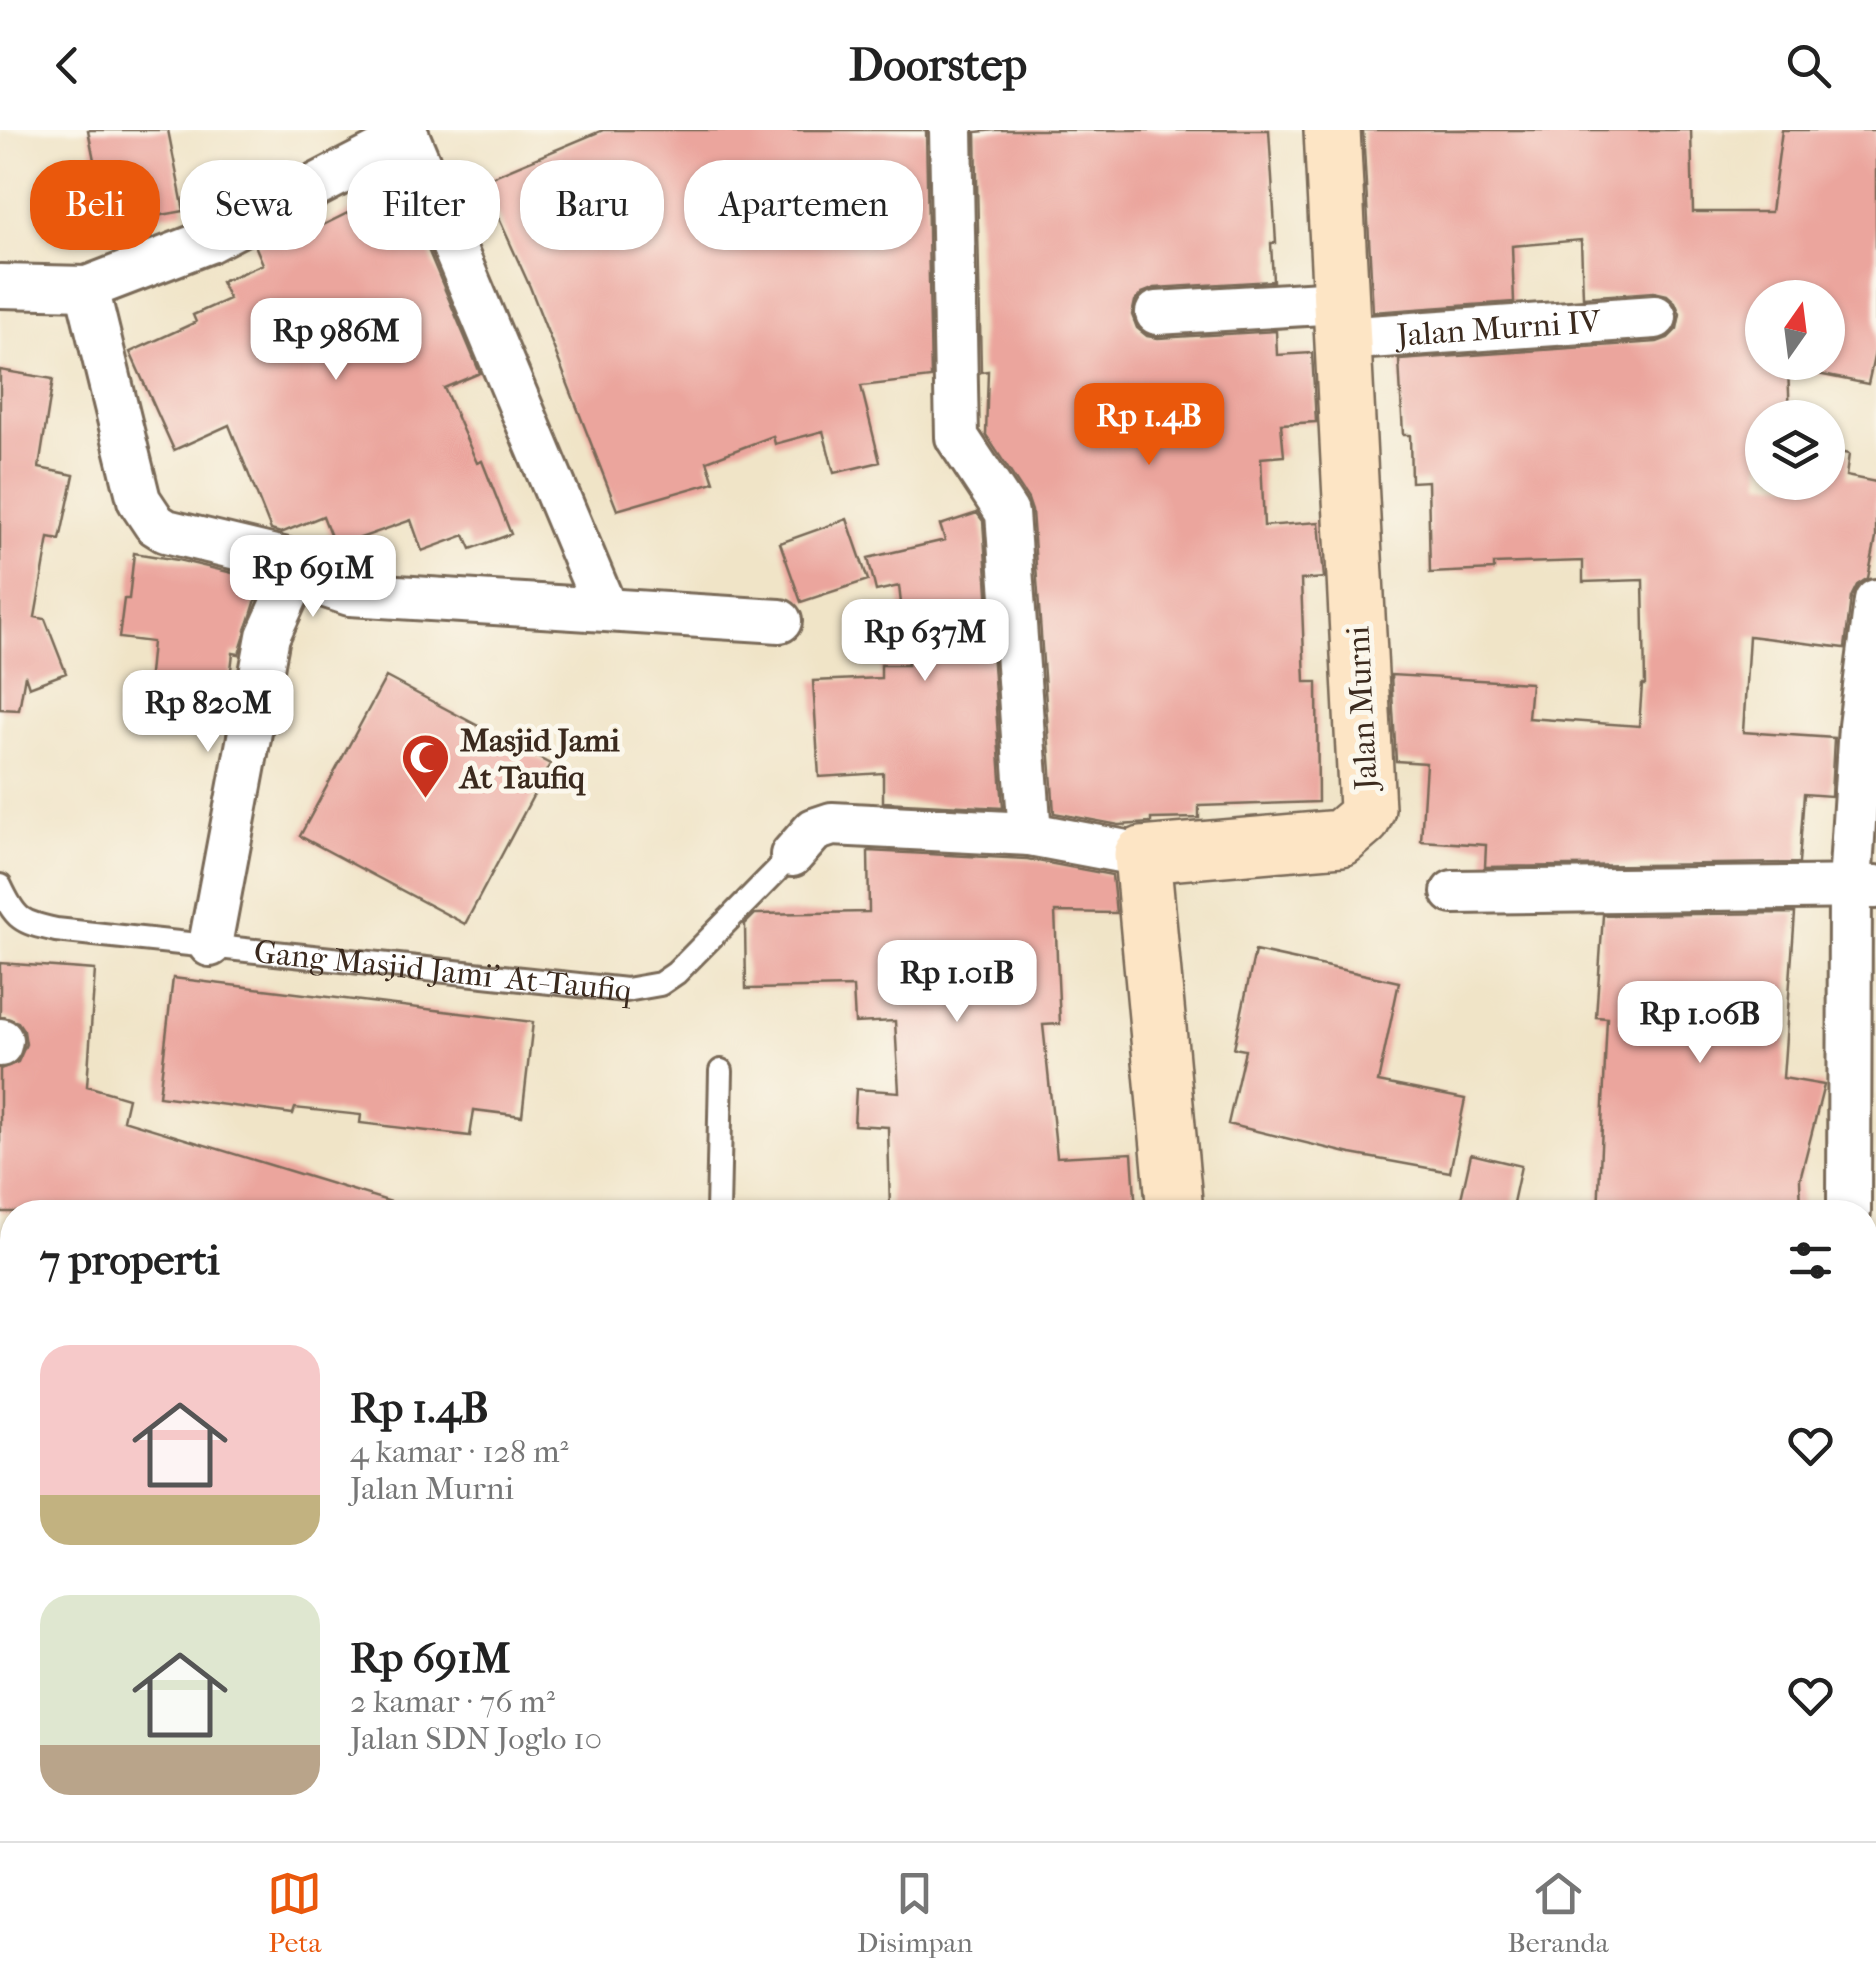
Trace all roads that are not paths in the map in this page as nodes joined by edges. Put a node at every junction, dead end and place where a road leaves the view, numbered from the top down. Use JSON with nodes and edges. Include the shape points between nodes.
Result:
{"nodes":[{"id":1,"x":952,"y":130,"type":"edge"},
{"id":2,"x":1332,"y":130,"type":"edge"},
{"id":3,"x":406,"y":134,"type":"edge"},
{"id":4,"x":0,"y":286,"type":"edge"},
{"id":5,"x":87,"y":288,"type":"junction"},
{"id":6,"x":1157,"y":312,"type":"dead end"},
{"id":7,"x":1655,"y":318,"type":"dead end"},
{"id":8,"x":1340,"y":320,"type":"junction"},
{"id":9,"x":304,"y":572,"type":"junction"},
{"id":10,"x":1876,"y":601,"type":"edge"},
{"id":11,"x":605,"y":608,"type":"junction"},
{"id":12,"x":780,"y":620,"type":"dead end"},
{"id":13,"x":1030,"y":834,"type":"junction"},
{"id":14,"x":792,"y":854,"type":"joint"},
{"id":15,"x":1142,"y":855,"type":"junction"},
{"id":16,"x":0,"y":886,"type":"edge"},
{"id":17,"x":1863,"y":886,"type":"edge"},
{"id":18,"x":1453,"y":892,"type":"dead end"},
{"id":19,"x":210,"y":945,"type":"junction"},
{"id":20,"x":721,"y":1071,"type":"dead end"},
{"id":21,"x":718,"y":1200,"type":"edge"},
{"id":22,"x":1173,"y":1200,"type":"edge"},
{"id":23,"x":1850,"y":1200,"type":"edge"}],
"edges":[{"from":1,"to":13,"type":"street","via":[[957,438],[1007,514]]},
{"from":2,"to":8,"type":"street","name":"Jalan Murni"},
{"from":3,"to":5,"type":"street","via":[[208,242]]},
{"from":3,"to":11,"type":"street"},
{"from":4,"to":5,"type":"street"},
{"from":5,"to":9,"type":"street","via":[[139,500],[155,524],[178,536],[286,560]]},
{"from":6,"to":8,"type":"street","name":"Jalan Murni IV"},
{"from":7,"to":8,"type":"street","name":"Jalan Murni IV"},
{"from":8,"to":15,"type":"street","name":"Jalan Murni","via":[[1367,810],[1341,838]]},
{"from":9,"to":11,"type":"street","via":[[350,594]]},
{"from":9,"to":19,"type":"street","via":[[268,636]]},
{"from":10,"to":17,"type":"street","via":[[1860,726]]},
{"from":11,"to":12,"type":"street"},
{"from":13,"to":14,"type":"street","name":"Gang Masjid Jami' At-Taufiq","via":[[832,824],[814,830]]},
{"from":13,"to":15,"type":"street","name":"Gang Masjid Jami' At-Taufiq"},
{"from":14,"to":19,"type":"lane","name":"Gang Masjid Jami' At-Taufiq","via":[[676,972],[644,988]]},
{"from":15,"to":22,"type":"street"},
{"from":16,"to":19,"type":"lane","name":"Gang Masjid Jami' At-Taufiq","via":[[24,922]]},
{"from":17,"to":18,"type":"street"},
{"from":17,"to":23,"type":"street"},
{"from":20,"to":21,"type":"lane"}]}
